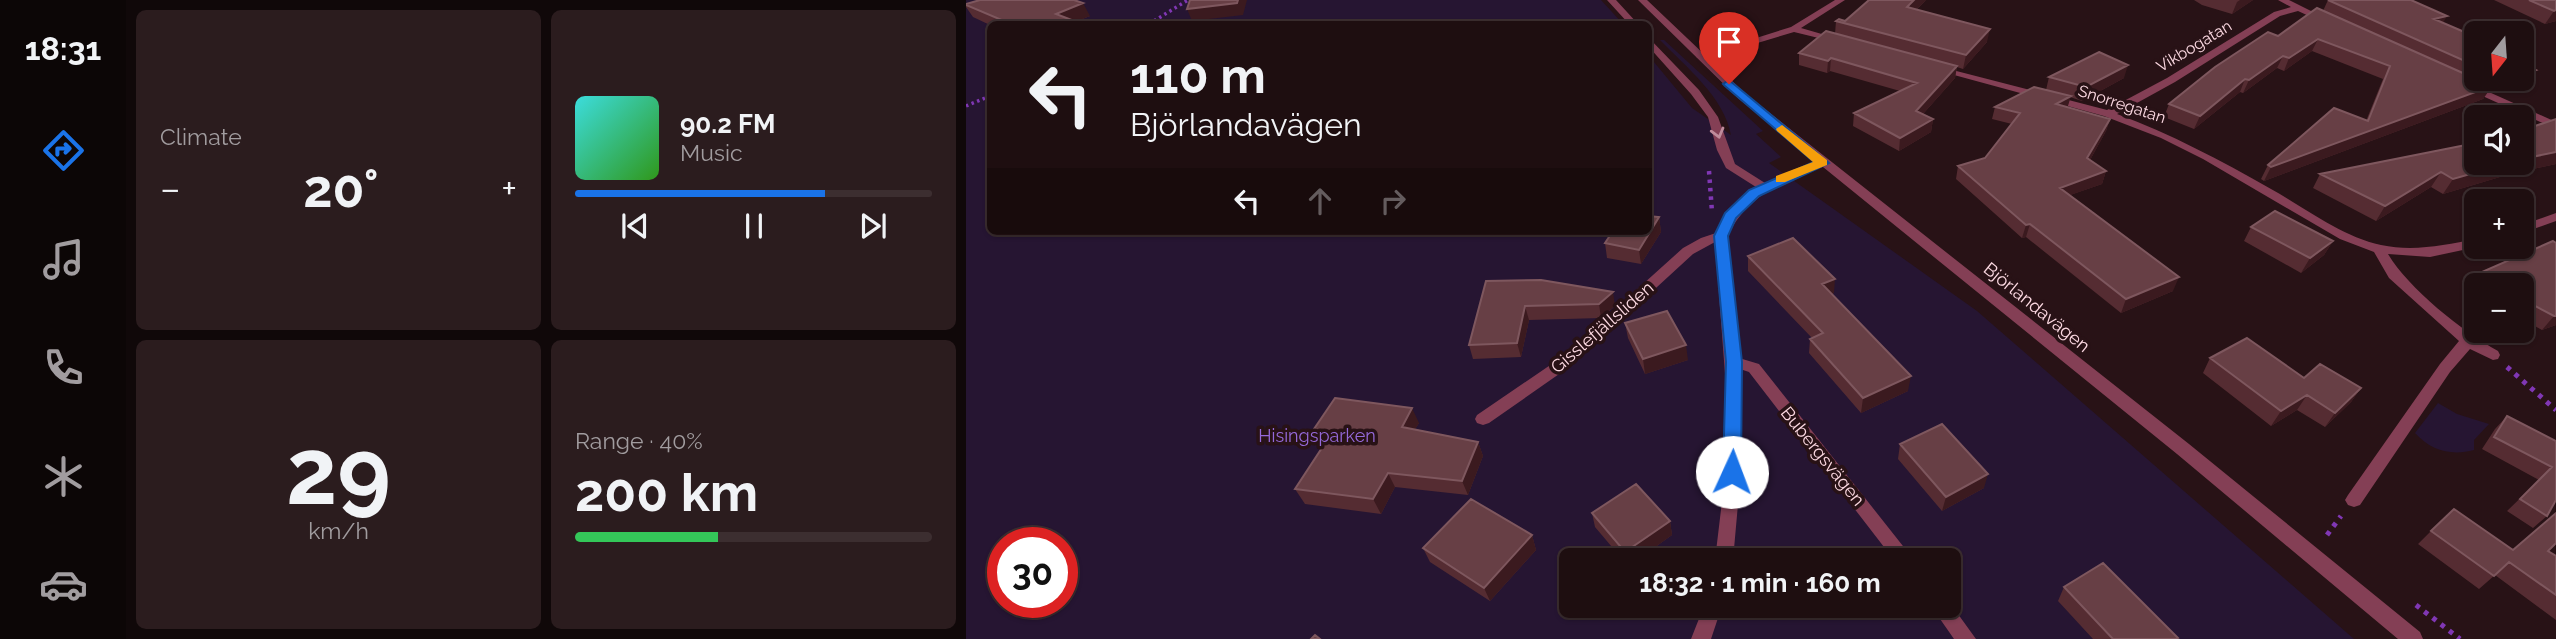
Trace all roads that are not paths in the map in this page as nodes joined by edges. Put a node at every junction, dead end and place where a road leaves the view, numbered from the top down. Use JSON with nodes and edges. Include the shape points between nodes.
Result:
{"nodes":[{"id":1,"x":1611,"y":0,"type":"edge"},
{"id":2,"x":1642,"y":0,"type":"edge"},
{"id":3,"x":1841,"y":0,"type":"edge"},
{"id":4,"x":2282,"y":0,"type":"edge"},
{"id":5,"x":2298,"y":8,"type":"junction"},
{"id":6,"x":1631,"y":21,"type":"edge"},
{"id":7,"x":2331,"y":22,"type":"edge"},
{"id":8,"x":1794,"y":29,"type":"junction"},
{"id":9,"x":1652,"y":44,"type":"edge"},
{"id":10,"x":1847,"y":44,"type":"edge"},
{"id":11,"x":1701,"y":57,"type":"junction"},
{"id":12,"x":1925,"y":65,"type":"edge"},
{"id":13,"x":2481,"y":91,"type":"edge"},
{"id":14,"x":2108,"y":114,"type":"junction"},
{"id":15,"x":2556,"y":126,"type":"edge"},
{"id":16,"x":1822,"y":163,"type":"junction"},
{"id":17,"x":1764,"y":187,"type":"junction"},
{"id":18,"x":2556,"y":217,"type":"edge"},
{"id":19,"x":2534,"y":225,"type":"edge"},
{"id":20,"x":1721,"y":236,"type":"junction"},
{"id":21,"x":2464,"y":246,"type":"edge"},
{"id":22,"x":2379,"y":249,"type":"junction"},
{"id":23,"x":2464,"y":337,"type":"edge"},
{"id":24,"x":2466,"y":343,"type":"edge"},
{"id":25,"x":2472,"y":343,"type":"edge"},
{"id":26,"x":2493,"y":355,"type":"road end"},
{"id":27,"x":1734,"y":362,"type":"junction"},
{"id":28,"x":1483,"y":419,"type":"dead end"},
{"id":29,"x":2354,"y":500,"type":"dead end"},
{"id":30,"x":1725,"y":548,"type":"edge"},
{"id":31,"x":1896,"y":548,"type":"edge"},
{"id":32,"x":1709,"y":618,"type":"edge"},
{"id":33,"x":1949,"y":618,"type":"edge"},
{"id":34,"x":1702,"y":639,"type":"edge"},
{"id":35,"x":1966,"y":639,"type":"edge"},
{"id":36,"x":2413,"y":639,"type":"edge"}],
"edges":[{"from":1,"to":6,"type":"street"},
{"from":2,"to":11,"type":"street","name":"Björlandavägen"},
{"from":3,"to":8,"type":"street"},
{"from":4,"to":5,"type":"street"},
{"from":5,"to":7,"type":"street"},
{"from":5,"to":14,"type":"street","name":"Vikbogatan","via":[[2277,14]]},
{"from":8,"to":10,"type":"street"},
{"from":8,"to":11,"type":"street"},
{"from":9,"to":17,"type":"street","one_way":true,"via":[[1713,117],[1730,166]]},
{"from":11,"to":16,"type":"street","name":"Björlandavägen"},
{"from":12,"to":14,"type":"street","name":"Snorregatan"},
{"from":13,"to":15,"type":"street"},
{"from":14,"to":22,"type":"street","name":"Snorregatan","via":[[2165,136],[2344,236]]},
{"from":16,"to":17,"type":"street"},
{"from":16,"to":36,"type":"street","name":"Björlandavägen","via":[[2172,440]]},
{"from":17,"to":20,"type":"street","via":[[1730,216]]},
{"from":18,"to":19,"type":"street"},
{"from":20,"to":27,"type":"street"},
{"from":20,"to":28,"type":"street","name":"Gisslefjällsliden","via":[[1688,251],[1567,361]]},
{"from":21,"to":22,"type":"street","name":"Snorregatan","via":[[2430,253]]},
{"from":22,"to":23,"type":"street","via":[[2394,275]]},
{"from":24,"to":29,"type":"street"},
{"from":25,"to":26,"type":"street"},
{"from":27,"to":30,"type":"street"},
{"from":27,"to":31,"type":"street","name":"Bubergsvägen","via":[[1754,368]]},
{"from":32,"to":34,"type":"street"},
{"from":33,"to":35,"type":"street"}]}
